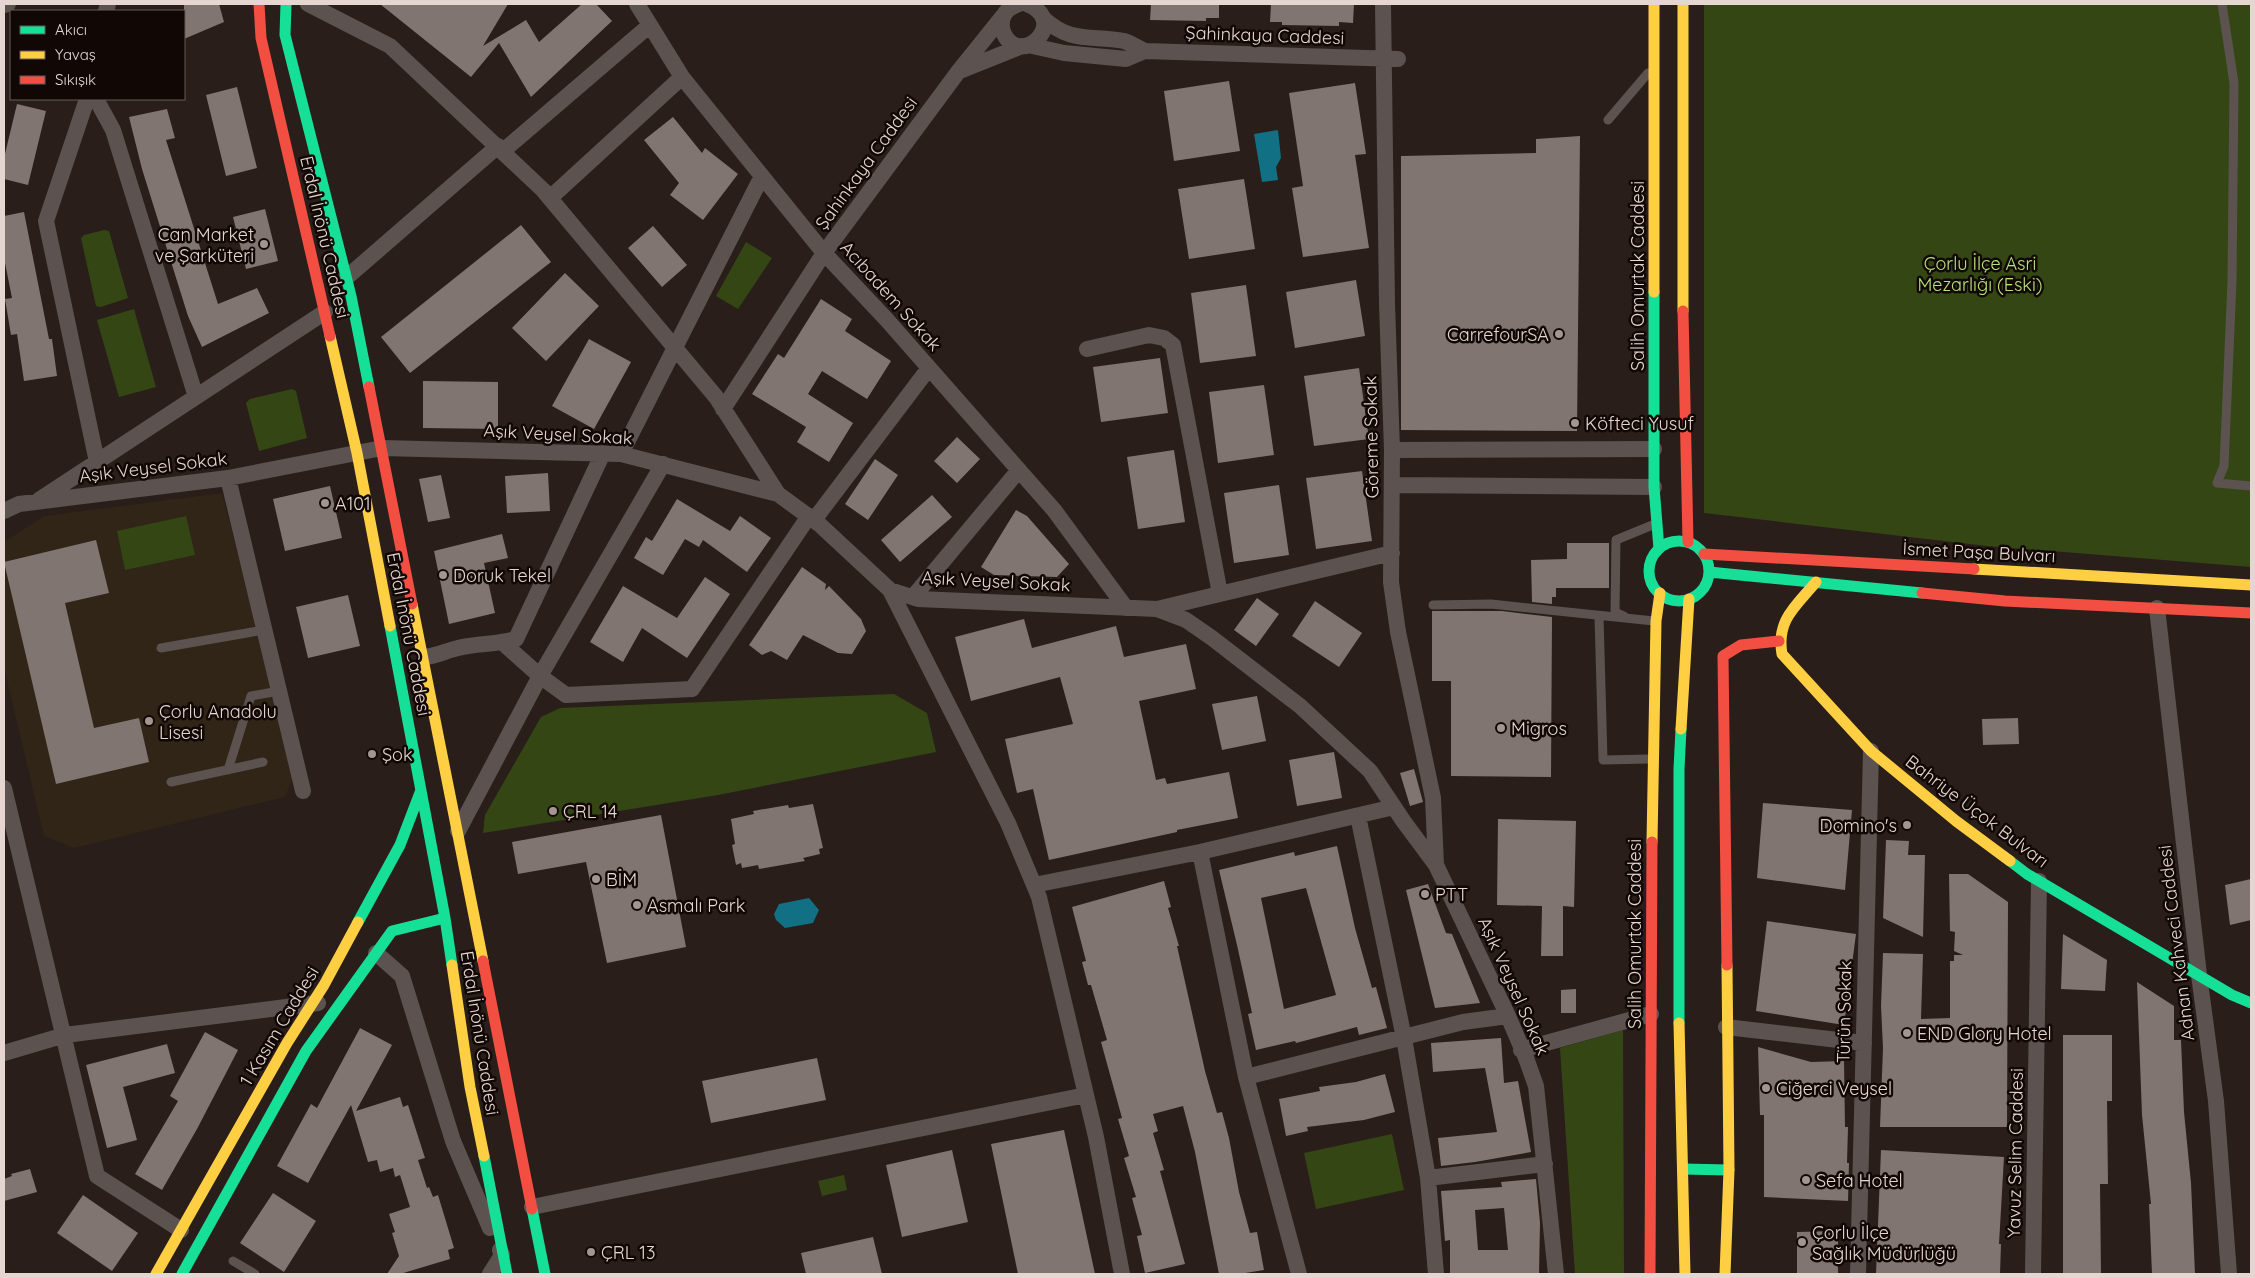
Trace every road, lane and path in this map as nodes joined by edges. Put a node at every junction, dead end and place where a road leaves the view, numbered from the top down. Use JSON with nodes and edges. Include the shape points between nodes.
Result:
{"nodes":[{"id":1,"x":8,"y":4,"type":"edge"},
{"id":2,"x":259,"y":4,"type":"edge"},
{"id":3,"x":286,"y":4,"type":"edge"},
{"id":4,"x":308,"y":4,"type":"edge"},
{"id":5,"x":637,"y":4,"type":"edge"},
{"id":6,"x":1382,"y":4,"type":"edge"},
{"id":7,"x":1654,"y":4,"type":"edge"},
{"id":8,"x":1683,"y":4,"type":"edge"},
{"id":9,"x":2222,"y":4,"type":"edge"},
{"id":10,"x":4,"y":5,"type":"edge"},
{"id":11,"x":1010,"y":8,"type":"edge"},
{"id":12,"x":1037,"y":9,"type":"edge"},
{"id":13,"x":650,"y":24,"type":"junction"},
{"id":14,"x":1025,"y":46,"type":"junction"},
{"id":15,"x":1145,"y":51,"type":"junction"},
{"id":16,"x":1390,"y":58,"type":"junction"},
{"id":17,"x":1655,"y":65,"type":"junction"},
{"id":18,"x":958,"y":72,"type":"junction"},
{"id":19,"x":682,"y":77,"type":"junction"},
{"id":20,"x":87,"y":100,"type":"edge"},
{"id":21,"x":97,"y":100,"type":"edge"},
{"id":22,"x":1608,"y":120,"type":"dead end"},
{"id":23,"x":501,"y":149,"type":"junction"},
{"id":24,"x":762,"y":176,"type":"junction"},
{"id":25,"x":550,"y":198,"type":"junction"},
{"id":26,"x":824,"y":253,"type":"junction"},
{"id":27,"x":346,"y":278,"type":"junction"},
{"id":28,"x":325,"y":312,"type":"junction"},
{"id":29,"x":675,"y":347,"type":"junction"},
{"id":30,"x":1087,"y":349,"type":"dead end"},
{"id":31,"x":929,"y":368,"type":"junction"},
{"id":32,"x":196,"y":398,"type":"junction"},
{"id":33,"x":723,"y":409,"type":"junction"},
{"id":34,"x":382,"y":448,"type":"junction"},
{"id":35,"x":1654,"y":449,"type":"junction"},
{"id":36,"x":1392,"y":450,"type":"junction"},
{"id":37,"x":357,"y":453,"type":"junction"},
{"id":38,"x":603,"y":453,"type":"junction"},
{"id":39,"x":621,"y":454,"type":"junction"},
{"id":40,"x":97,"y":462,"type":"junction"},
{"id":41,"x":663,"y":464,"type":"junction"},
{"id":42,"x":1019,"y":470,"type":"junction"},
{"id":43,"x":228,"y":478,"type":"junction"},
{"id":44,"x":1392,"y":485,"type":"junction"},
{"id":45,"x":2251,"y":486,"type":"edge"},
{"id":46,"x":1654,"y":487,"type":"junction"},
{"id":47,"x":778,"y":494,"type":"junction"},
{"id":48,"x":35,"y":502,"type":"junction"},
{"id":49,"x":4,"y":511,"type":"edge"},
{"id":50,"x":811,"y":518,"type":"junction"},
{"id":51,"x":1656,"y":524,"type":"junction"},
{"id":52,"x":1688,"y":542,"type":"junction"},
{"id":53,"x":1659,"y":549,"type":"junction"},
{"id":54,"x":1392,"y":553,"type":"junction"},
{"id":55,"x":1704,"y":554,"type":"junction"},
{"id":56,"x":1709,"y":572,"type":"junction"},
{"id":57,"x":1816,"y":582,"type":"junction"},
{"id":58,"x":2251,"y":584,"type":"edge"},
{"id":59,"x":890,"y":590,"type":"junction"},
{"id":60,"x":1660,"y":593,"type":"junction"},
{"id":61,"x":1220,"y":594,"type":"junction"},
{"id":62,"x":913,"y":597,"type":"junction"},
{"id":63,"x":1689,"y":599,"type":"junction"},
{"id":64,"x":1433,"y":605,"type":"dead end"},
{"id":65,"x":1126,"y":608,"type":"junction"},
{"id":66,"x":2157,"y":608,"type":"junction"},
{"id":67,"x":1157,"y":609,"type":"junction"},
{"id":68,"x":2251,"y":613,"type":"edge"},
{"id":69,"x":1599,"y":616,"type":"junction"},
{"id":70,"x":1635,"y":620,"type":"junction"},
{"id":71,"x":1656,"y":621,"type":"junction"},
{"id":72,"x":264,"y":630,"type":"junction"},
{"id":73,"x":1779,"y":641,"type":"junction"},
{"id":74,"x":503,"y":643,"type":"junction"},
{"id":75,"x":161,"y":648,"type":"dead end"},
{"id":76,"x":424,"y":657,"type":"junction"},
{"id":77,"x":540,"y":676,"type":"junction"},
{"id":78,"x":278,"y":691,"type":"junction"},
{"id":79,"x":1871,"y":751,"type":"junction"},
{"id":80,"x":1652,"y":758,"type":"junction"},
{"id":81,"x":263,"y":762,"type":"dead end"},
{"id":82,"x":228,"y":770,"type":"junction"},
{"id":83,"x":171,"y":782,"type":"dead end"},
{"id":84,"x":4,"y":788,"type":"edge"},
{"id":85,"x":421,"y":790,"type":"junction"},
{"id":86,"x":302,"y":791,"type":"dead end"},
{"id":87,"x":1394,"y":808,"type":"junction"},
{"id":88,"x":1358,"y":816,"type":"junction"},
{"id":89,"x":458,"y":830,"type":"junction"},
{"id":90,"x":1200,"y":852,"type":"junction"},
{"id":91,"x":1436,"y":865,"type":"junction"},
{"id":92,"x":2040,"y":882,"type":"junction"},
{"id":93,"x":1034,"y":885,"type":"junction"},
{"id":94,"x":445,"y":918,"type":"junction"},
{"id":95,"x":376,"y":953,"type":"junction"},
{"id":96,"x":2199,"y":975,"type":"junction"},
{"id":97,"x":313,"y":1002,"type":"junction"},
{"id":98,"x":2251,"y":1003,"type":"edge"},
{"id":99,"x":338,"y":1006,"type":"junction"},
{"id":100,"x":1651,"y":1014,"type":"junction"},
{"id":101,"x":1508,"y":1016,"type":"junction"},
{"id":102,"x":1726,"y":1027,"type":"junction"},
{"id":103,"x":65,"y":1035,"type":"junction"},
{"id":104,"x":1404,"y":1038,"type":"junction"},
{"id":105,"x":1864,"y":1043,"type":"junction"},
{"id":106,"x":1521,"y":1050,"type":"junction"},
{"id":107,"x":4,"y":1053,"type":"edge"},
{"id":108,"x":1246,"y":1077,"type":"junction"},
{"id":109,"x":1086,"y":1096,"type":"junction"},
{"id":110,"x":1545,"y":1164,"type":"junction"},
{"id":111,"x":1683,"y":1169,"type":"junction"},
{"id":112,"x":1729,"y":1170,"type":"junction"},
{"id":113,"x":1428,"y":1178,"type":"junction"},
{"id":114,"x":532,"y":1207,"type":"junction"},
{"id":115,"x":181,"y":1230,"type":"junction"},
{"id":116,"x":502,"y":1255,"type":"junction"},
{"id":117,"x":1685,"y":1255,"type":"junction"},
{"id":118,"x":233,"y":1260,"type":"dead end"},
{"id":119,"x":156,"y":1274,"type":"edge"},
{"id":120,"x":182,"y":1274,"type":"edge"},
{"id":121,"x":255,"y":1274,"type":"edge"},
{"id":122,"x":490,"y":1274,"type":"edge"},
{"id":123,"x":507,"y":1274,"type":"edge"},
{"id":124,"x":545,"y":1274,"type":"edge"},
{"id":125,"x":1122,"y":1274,"type":"edge"},
{"id":126,"x":1299,"y":1274,"type":"edge"},
{"id":127,"x":1436,"y":1274,"type":"edge"},
{"id":128,"x":1556,"y":1274,"type":"edge"},
{"id":129,"x":1650,"y":1274,"type":"edge"},
{"id":130,"x":1685,"y":1274,"type":"edge"},
{"id":131,"x":1697,"y":1274,"type":"edge"},
{"id":132,"x":1726,"y":1274,"type":"edge"},
{"id":133,"x":1858,"y":1274,"type":"edge"},
{"id":134,"x":2033,"y":1274,"type":"edge"},
{"id":135,"x":2229,"y":1274,"type":"edge"}],
"edges":[{"from":1,"to":10,"type":"street"},
{"from":2,"to":28,"type":"main road","name":"Erdal İnönü Caddesi","via":[[261,38]]},
{"from":3,"to":27,"type":"main road","name":"Erdal İnönü Caddesi","via":[[285,35]]},
{"from":4,"to":23,"type":"street","via":[[390,46]]},
{"from":5,"to":13,"type":"street","name":"Acıbadem Sokak"},
{"from":6,"to":16,"type":"street","name":"Göreme Sokak"},
{"from":7,"to":17,"type":"main road","name":"Salih Omurtak Caddesi"},
{"from":8,"to":52,"type":"main road","via":[[1682,336]]},
{"from":9,"to":45,"type":"lane","via":[[2234,83],[2234,133],[2224,466],[2217,483]]},
{"from":11,"to":14,"type":"street","via":[[1002,23],[1005,36],[1015,45]]},
{"from":11,"to":18,"type":"street","name":"Şahinkaya Caddesi"},
{"from":12,"to":14,"type":"street","via":[[1043,32],[1035,42]]},
{"from":12,"to":15,"type":"street","via":[[1052,26],[1067,33],[1089,40],[1125,42]]},
{"from":13,"to":19,"type":"street","name":"Acıbadem Sokak"},
{"from":13,"to":23,"type":"street"},
{"from":14,"to":15,"type":"street","via":[[1126,59]]},
{"from":14,"to":18,"type":"street"},
{"from":15,"to":16,"type":"street","name":"Şahinkaya Caddesi"},
{"from":16,"to":36,"type":"street","name":"Göreme Sokak","via":[[1387,285]]},
{"from":17,"to":22,"type":"lane"},
{"from":17,"to":35,"type":"main road","name":"Salih Omurtak Caddesi"},
{"from":18,"to":26,"type":"street","name":"Şahinkaya Caddesi"},
{"from":19,"to":24,"type":"street","name":"Acıbadem Sokak"},
{"from":19,"to":25,"type":"street"},
{"from":20,"to":40,"type":"street","via":[[46,221]]},
{"from":21,"to":32,"type":"street","via":[[113,130]]},
{"from":23,"to":25,"type":"street"},
{"from":23,"to":27,"type":"street"},
{"from":24,"to":26,"type":"street","name":"Acıbadem Sokak"},
{"from":24,"to":29,"type":"street"},
{"from":25,"to":29,"type":"street"},
{"from":26,"to":31,"type":"street","name":"Acıbadem Sokak"},
{"from":26,"to":33,"type":"street","name":"Şahinkaya Caddesi"},
{"from":27,"to":34,"type":"main road","name":"Erdal İnönü Caddesi"},
{"from":28,"to":32,"type":"street"},
{"from":28,"to":37,"type":"main road","name":"Erdal İnönü Caddesi"},
{"from":29,"to":33,"type":"street"},
{"from":29,"to":39,"type":"street"},
{"from":30,"to":61,"type":"street","via":[[1150,336],[1164,338],[1173,345]]},
{"from":31,"to":42,"type":"street","name":"Acıbadem Sokak"},
{"from":31,"to":50,"type":"street"},
{"from":32,"to":40,"type":"street"},
{"from":33,"to":47,"type":"street"},
{"from":34,"to":37,"type":"street","name":"Aşık Veysel Sokak"},
{"from":34,"to":38,"type":"street","name":"Aşık Veysel Sokak"},
{"from":34,"to":76,"type":"main road","name":"Erdal İnönü Caddesi"},
{"from":35,"to":36,"type":"street"},
{"from":35,"to":46,"type":"main road","name":"Salih Omurtak Caddesi"},
{"from":36,"to":44,"type":"street","name":"Göreme Sokak"},
{"from":37,"to":43,"type":"street","name":"Aşık Veysel Sokak"},
{"from":37,"to":85,"type":"main road","name":"Erdal İnönü Caddesi"},
{"from":38,"to":39,"type":"street","name":"Aşık Veysel Sokak"},
{"from":38,"to":74,"type":"street","via":[[516,639]]},
{"from":39,"to":41,"type":"street","name":"Aşık Veysel Sokak"},
{"from":40,"to":48,"type":"street"},
{"from":41,"to":47,"type":"street","name":"Aşık Veysel Sokak"},
{"from":41,"to":77,"type":"street"},
{"from":42,"to":62,"type":"street"},
{"from":42,"to":65,"type":"street","name":"Acıbadem Sokak","via":[[1054,510]]},
{"from":43,"to":48,"type":"street","name":"Aşık Veysel Sokak"},
{"from":43,"to":72,"type":"street"},
{"from":44,"to":46,"type":"street"},
{"from":44,"to":54,"type":"street","name":"Göreme Sokak"},
{"from":46,"to":51,"type":"main road","name":"Salih Omurtak Caddesi"},
{"from":47,"to":50,"type":"street","name":"Aşık Veysel Sokak"},
{"from":48,"to":49,"type":"street","name":"Aşık Veysel Sokak","via":[[19,504]]},
{"from":50,"to":59,"type":"street","name":"Aşık Veysel Sokak"},
{"from":50,"to":77,"type":"street","via":[[692,689],[566,695]]},
{"from":51,"to":53,"type":"main road","name":"Salih Omurtak Caddesi"},
{"from":51,"to":70,"type":"lane","via":[[1616,540],[1615,612]]},
{"from":52,"to":53,"type":"main road","via":[[1667,543]]},
{"from":52,"to":55,"type":"main road"},
{"from":53,"to":60,"type":"main road","via":[[1650,567],[1654,586]]},
{"from":54,"to":61,"type":"street"},
{"from":54,"to":91,"type":"street","name":"Göreme Sokak","via":[[1391,582],[1398,632],[1433,798]]},
{"from":55,"to":56,"type":"main road"},
{"from":55,"to":58,"type":"main road","name":"İsmet Paşa Bulvarı"},
{"from":56,"to":57,"type":"main road"},
{"from":56,"to":63,"type":"main road","via":[[1702,590]]},
{"from":57,"to":66,"type":"main road","via":[[2005,601]]},
{"from":57,"to":73,"type":"main road","via":[[1781,625]]},
{"from":59,"to":62,"type":"street","name":"Aşık Veysel Sokak"},
{"from":59,"to":93,"type":"street","via":[[1008,823]]},
{"from":60,"to":63,"type":"main road","via":[[1677,600]]},
{"from":60,"to":71,"type":"main road","name":"Salih Omurtak Caddesi"},
{"from":61,"to":67,"type":"street"},
{"from":62,"to":65,"type":"street","name":"Aşık Veysel Sokak"},
{"from":63,"to":111,"type":"main road","via":[[1679,779],[1679,1035]]},
{"from":64,"to":69,"type":"lane","via":[[1491,604]]},
{"from":65,"to":67,"type":"street","name":"Aşık Veysel Sokak"},
{"from":66,"to":68,"type":"main road"},
{"from":66,"to":96,"type":"street","name":"Adnan Kahveci Caddesi"},
{"from":67,"to":87,"type":"street","name":"Aşık Veysel Sokak","via":[[1186,620],[1300,706],[1370,771]]},
{"from":69,"to":70,"type":"lane"},
{"from":69,"to":80,"type":"lane","via":[[1603,760]]},
{"from":70,"to":71,"type":"lane"},
{"from":71,"to":80,"type":"main road","name":"Salih Omurtak Caddesi"},
{"from":72,"to":75,"type":"lane"},
{"from":72,"to":78,"type":"street"},
{"from":73,"to":79,"type":"main road","name":"Bahriye Üçok Bulvarı","via":[[1782,654]]},
{"from":73,"to":102,"type":"main road","via":[[1741,645],[1724,656]]},
{"from":74,"to":76,"type":"street","via":[[457,648],[441,655]]},
{"from":74,"to":77,"type":"street"},
{"from":76,"to":89,"type":"main road","name":"Erdal İnönü Caddesi"},
{"from":77,"to":89,"type":"street"},
{"from":78,"to":82,"type":"lane","via":[[251,696]]},
{"from":78,"to":86,"type":"street"},
{"from":79,"to":92,"type":"main road","name":"Bahriye Üçok Bulvarı","via":[[1956,821]]},
{"from":79,"to":105,"type":"street","name":"Türün Sokak"},
{"from":80,"to":100,"type":"main road","name":"Salih Omurtak Caddesi"},
{"from":81,"to":82,"type":"lane"},
{"from":82,"to":83,"type":"lane"},
{"from":84,"to":103,"type":"street"},
{"from":85,"to":94,"type":"main road","name":"Erdal İnönü Caddesi"},
{"from":85,"to":97,"type":"main road","name":"1 Kasım Caddesi","via":[[400,845]]},
{"from":87,"to":88,"type":"street"},
{"from":87,"to":91,"type":"street","name":"Aşık Veysel Sokak"},
{"from":88,"to":90,"type":"street"},
{"from":88,"to":104,"type":"street"},
{"from":89,"to":114,"type":"main road","name":"Erdal İnönü Caddesi"},
{"from":90,"to":93,"type":"street"},
{"from":90,"to":108,"type":"street"},
{"from":91,"to":101,"type":"street","name":"Aşık Veysel Sokak"},
{"from":92,"to":96,"type":"main road","name":"Bahriye Üçok Bulvarı"},
{"from":92,"to":134,"type":"street","name":"Yavuz Selim Caddesi"},
{"from":93,"to":109,"type":"street","via":[[1058,970]]},
{"from":94,"to":95,"type":"main road","name":"1 Kasım Caddesi","via":[[392,931]]},
{"from":94,"to":116,"type":"main road","name":"Erdal İnönü Caddesi","via":[[470,1087]]},
{"from":95,"to":99,"type":"main road","name":"1 Kasım Caddesi"},
{"from":95,"to":116,"type":"street","via":[[402,976],[453,1141]]},
{"from":96,"to":98,"type":"main road","name":"Bahriye Üçok Bulvarı"},
{"from":96,"to":135,"type":"street","name":"Adnan Kahveci Caddesi","via":[[2216,1101]]},
{"from":97,"to":99,"type":"street"},
{"from":97,"to":103,"type":"street"},
{"from":97,"to":115,"type":"main road","name":"1 Kasım Caddesi"},
{"from":99,"to":120,"type":"main road","name":"1 Kasım Caddesi","via":[[306,1051]]},
{"from":100,"to":106,"type":"street"},
{"from":100,"to":129,"type":"main road","name":"Salih Omurtak Caddesi"},
{"from":101,"to":104,"type":"street","via":[[1463,1022]]},
{"from":101,"to":106,"type":"street","name":"Aşık Veysel Sokak"},
{"from":102,"to":105,"type":"street"},
{"from":102,"to":112,"type":"main road"},
{"from":103,"to":107,"type":"street"},
{"from":103,"to":115,"type":"street","via":[[98,1176]]},
{"from":104,"to":108,"type":"street"},
{"from":104,"to":113,"type":"street"},
{"from":105,"to":133,"type":"street","name":"Türün Sokak"},
{"from":106,"to":110,"type":"street","name":"Aşık Veysel Sokak","via":[[1536,1086]]},
{"from":108,"to":126,"type":"street"},
{"from":109,"to":114,"type":"street"},
{"from":109,"to":125,"type":"street"},
{"from":110,"to":113,"type":"street"},
{"from":110,"to":128,"type":"street","name":"Aşık Veysel Sokak"},
{"from":111,"to":112,"type":"main road"},
{"from":111,"to":117,"type":"main road"},
{"from":112,"to":132,"type":"main road"},
{"from":113,"to":127,"type":"street"},
{"from":114,"to":124,"type":"main road","name":"Erdal İnönü Caddesi"},
{"from":115,"to":119,"type":"main road","name":"1 Kasım Caddesi"},
{"from":116,"to":122,"type":"street"},
{"from":116,"to":123,"type":"main road","name":"Erdal İnönü Caddesi"},
{"from":117,"to":130,"type":"main road"},
{"from":117,"to":131,"type":"street"},
{"from":118,"to":121,"type":"lane"}]}
